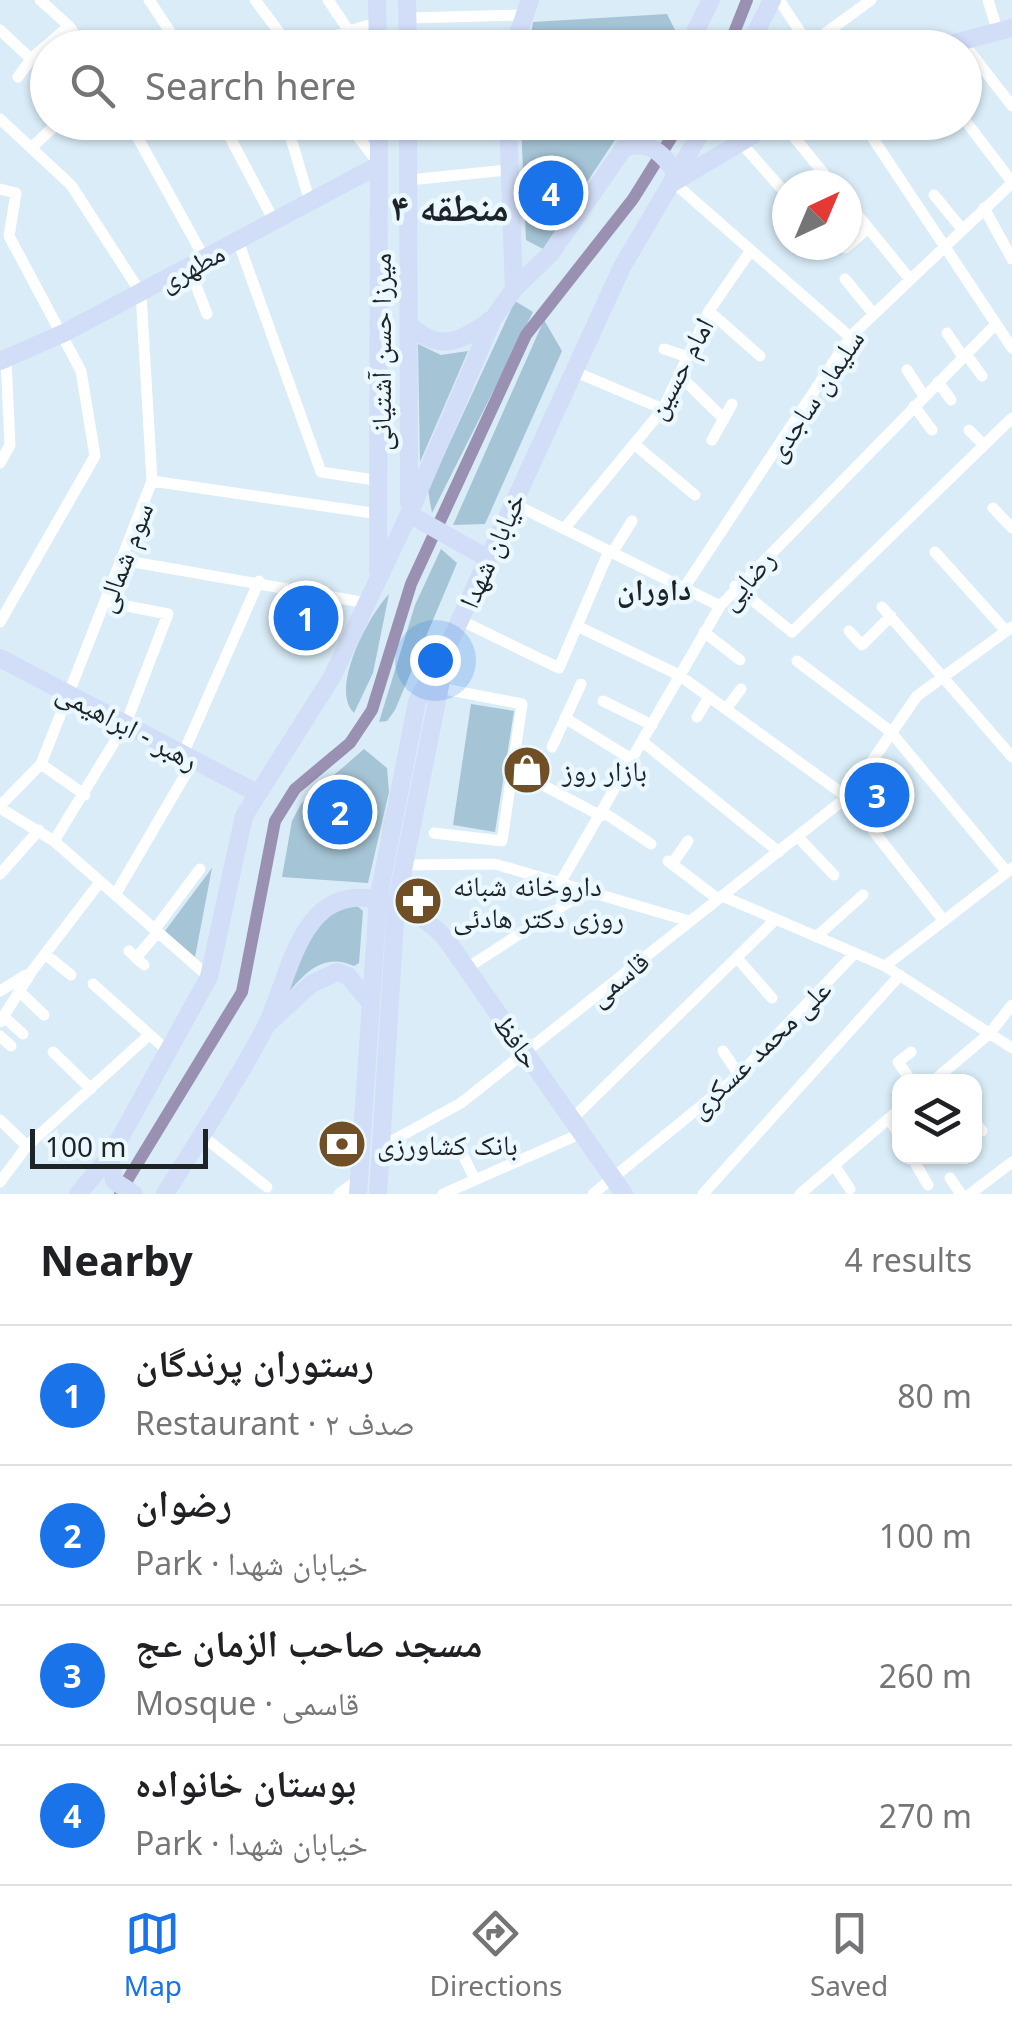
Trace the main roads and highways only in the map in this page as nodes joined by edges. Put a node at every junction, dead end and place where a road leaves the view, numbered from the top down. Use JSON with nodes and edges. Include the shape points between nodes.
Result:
{"nodes":[{"id":1,"x":378,"y":0,"type":"edge"},
{"id":2,"x":710,"y":0,"type":"edge"},
{"id":3,"x":772,"y":0,"type":"edge"},
{"id":4,"x":378,"y":30,"type":"edge"},
{"id":5,"x":696,"y":30,"type":"edge"},
{"id":6,"x":757,"y":30,"type":"edge"},
{"id":7,"x":379,"y":140,"type":"edge"},
{"id":8,"x":408,"y":140,"type":"edge"},
{"id":9,"x":508,"y":140,"type":"edge"},
{"id":10,"x":632,"y":140,"type":"edge"},
{"id":11,"x":697,"y":140,"type":"edge"},
{"id":12,"x":749,"y":140,"type":"edge"},
{"id":13,"x":627,"y":148,"type":"junction"},
{"id":14,"x":379,"y":164,"type":"junction"},
{"id":15,"x":675,"y":179,"type":"junction"},
{"id":16,"x":514,"y":288,"type":"junction"},
{"id":17,"x":493,"y":319,"type":"junction"},
{"id":18,"x":410,"y":324,"type":"junction"},
{"id":19,"x":3,"y":360,"type":"edge"},
{"id":20,"x":381,"y":426,"type":"junction"},
{"id":21,"x":410,"y":428,"type":"junction"},
{"id":22,"x":416,"y":518,"type":"junction"},
{"id":23,"x":488,"y":558,"type":"junction"},
{"id":24,"x":378,"y":580,"type":"junction"},
{"id":25,"x":0,"y":658,"type":"edge"},
{"id":26,"x":256,"y":792,"type":"junction"},
{"id":27,"x":387,"y":902,"type":"junction"},
{"id":28,"x":368,"y":1001,"type":"junction"},
{"id":29,"x":266,"y":1025,"type":"junction"},
{"id":30,"x":110,"y":1156,"type":"junction"},
{"id":31,"x":358,"y":1187,"type":"edge"},
{"id":32,"x":619,"y":1187,"type":"edge"},
{"id":33,"x":78,"y":1194,"type":"edge"},
{"id":34,"x":134,"y":1194,"type":"edge"},
{"id":35,"x":166,"y":1194,"type":"edge"},
{"id":36,"x":378,"y":1194,"type":"edge"}],
"edges":[{"from":1,"to":4,"type":"main road"},
{"from":2,"to":5,"type":"main road"},
{"from":3,"to":6,"type":"main road"},
{"from":7,"to":14,"type":"main road","name":"میرزا حسن آشتیانی"},
{"from":8,"to":18,"type":"main road","name":"میرزا حسن آشتیانی"},
{"from":9,"to":16,"type":"main road"},
{"from":10,"to":13,"type":"main road"},
{"from":11,"to":15,"type":"main road","name":"خیابان شهدا"},
{"from":12,"to":15,"type":"main road"},
{"from":13,"to":15,"type":"main road","via":[[654,149]]},
{"from":13,"to":16,"type":"main road","via":[[551,254]]},
{"from":14,"to":19,"type":"main road","name":"مطهری"},
{"from":14,"to":20,"type":"main road","name":"میرزا حسن آشتیانی"},
{"from":15,"to":23,"type":"main road","name":"خیابان شهدا","via":[[571,370]]},
{"from":16,"to":17,"type":"main road"},
{"from":17,"to":18,"type":"main road","via":[[451,343],[428,340]]},
{"from":17,"to":22,"type":"main road"},
{"from":18,"to":21,"type":"main road","name":"میرزا حسن آشتیانی"},
{"from":20,"to":21,"type":"main road"},
{"from":20,"to":24,"type":"main road","name":"میرزا حسن آشتیانی"},
{"from":21,"to":22,"type":"main road","name":"میرزا حسن آشتیانی"},
{"from":22,"to":23,"type":"main road"},
{"from":22,"to":24,"type":"main road"},
{"from":23,"to":27,"type":"main road","name":"خیابان شهدا","via":[[432,686],[417,702]]},
{"from":24,"to":26,"type":"main road","via":[[306,723]]},
{"from":25,"to":26,"type":"main road","name":"رهبر - ابراهیمی"},
{"from":26,"to":30,"type":"main road","via":[[244,816],[209,977]]},
{"from":27,"to":28,"type":"main road"},
{"from":27,"to":29,"type":"main road","via":[[338,900],[313,920]]},
{"from":27,"to":32,"type":"main road","name":"حافظ","via":[[437,929]]},
{"from":27,"to":36,"type":"main road"},
{"from":28,"to":29,"type":"main road","via":[[348,976],[324,974]]},
{"from":28,"to":31,"type":"main road"},
{"from":29,"to":35,"type":"main road"},
{"from":30,"to":33,"type":"main road"},
{"from":30,"to":34,"type":"main road","via":[[114,1181]]}]}
